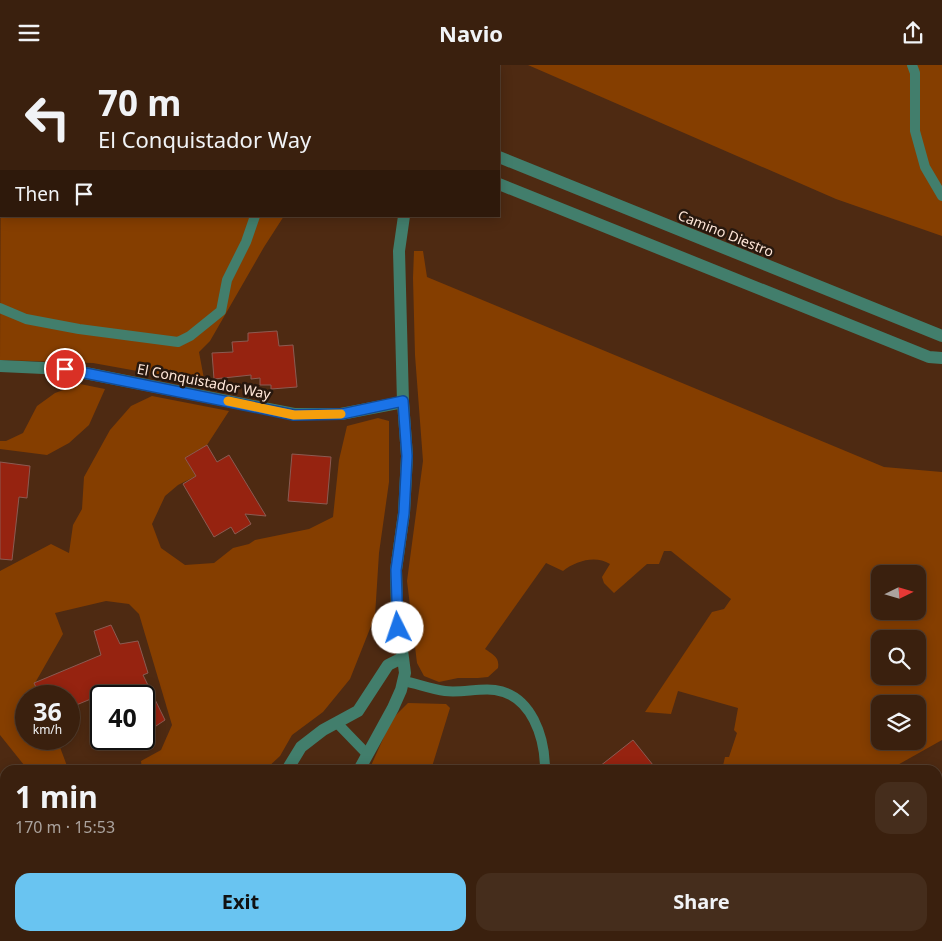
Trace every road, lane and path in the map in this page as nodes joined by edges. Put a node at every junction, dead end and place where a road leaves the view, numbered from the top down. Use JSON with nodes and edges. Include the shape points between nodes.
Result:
{"nodes":[{"id":1,"x":912,"y":65,"type":"edge"},
{"id":2,"x":500,"y":157,"type":"edge"},
{"id":3,"x":500,"y":184,"type":"edge"},
{"id":4,"x":942,"y":196,"type":"edge"},
{"id":5,"x":256,"y":217,"type":"edge"},
{"id":6,"x":404,"y":217,"type":"edge"},
{"id":7,"x":0,"y":308,"type":"edge"},
{"id":8,"x":942,"y":336,"type":"edge"},
{"id":9,"x":942,"y":358,"type":"edge"},
{"id":10,"x":0,"y":366,"type":"edge"},
{"id":11,"x":403,"y":401,"type":"junction"},
{"id":12,"x":402,"y":658,"type":"junction"},
{"id":13,"x":404,"y":681,"type":"junction"},
{"id":14,"x":337,"y":723,"type":"junction"},
{"id":15,"x":368,"y":754,"type":"junction"},
{"id":16,"x":291,"y":765,"type":"edge"},
{"id":17,"x":362,"y":765,"type":"edge"},
{"id":18,"x":545,"y":765,"type":"edge"}],
"edges":[{"from":1,"to":4,"type":"lane","via":[[915,73],[915,131],[925,167]]},
{"from":2,"to":8,"type":"street","name":"Camino Diestro"},
{"from":3,"to":9,"type":"street","via":[[929,357]]},
{"from":5,"to":7,"type":"lane","via":[[227,281],[220,311],[178,342],[26,319]]},
{"from":6,"to":11,"type":"street","via":[[399,251]]},
{"from":10,"to":11,"type":"street","name":"El Conquistador Way","via":[[65,369],[294,415],[342,414]]},
{"from":11,"to":12,"type":"street","via":[[407,456],[396,570]]},
{"from":12,"to":13,"type":"street"},
{"from":12,"to":14,"type":"street","via":[[388,665],[358,711]]},
{"from":13,"to":15,"type":"street"},
{"from":13,"to":18,"type":"lane","via":[[445,691],[494,690],[509,694],[530,712],[540,733]]},
{"from":14,"to":15,"type":"lane"},
{"from":14,"to":16,"type":"street","via":[[301,747]]},
{"from":15,"to":17,"type":"street"}]}
